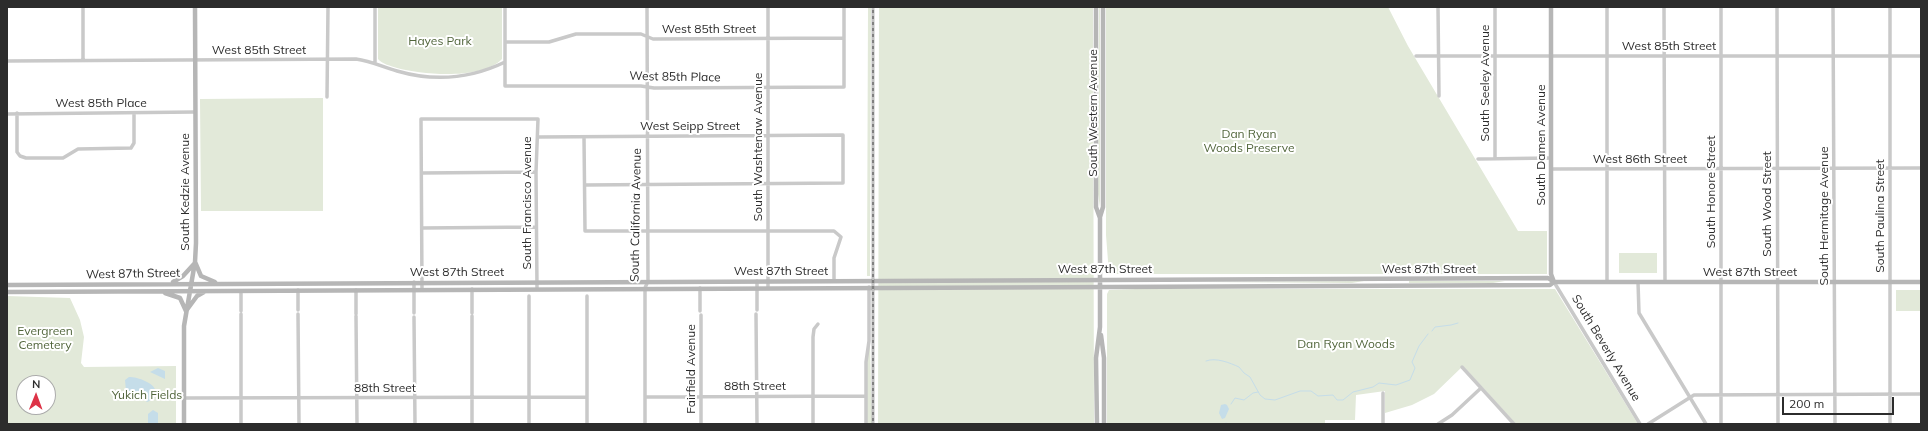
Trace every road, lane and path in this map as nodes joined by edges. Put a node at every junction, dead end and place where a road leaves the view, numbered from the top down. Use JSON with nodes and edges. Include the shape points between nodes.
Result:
{"nodes":[{"id":1,"x":83,"y":7,"type":"edge"},
{"id":2,"x":195,"y":7,"type":"edge"},
{"id":3,"x":328,"y":7,"type":"edge"},
{"id":4,"x":375,"y":7,"type":"edge"},
{"id":5,"x":505,"y":7,"type":"edge"},
{"id":6,"x":647,"y":7,"type":"edge"},
{"id":7,"x":768,"y":7,"type":"edge"},
{"id":8,"x":844,"y":7,"type":"edge"},
{"id":9,"x":1096,"y":7,"type":"edge"},
{"id":10,"x":1103,"y":7,"type":"edge"},
{"id":11,"x":1438,"y":7,"type":"edge"},
{"id":12,"x":1495,"y":7,"type":"edge"},
{"id":13,"x":1551,"y":7,"type":"edge"},
{"id":14,"x":1607,"y":7,"type":"edge"},
{"id":15,"x":1664,"y":7,"type":"edge"},
{"id":16,"x":1720,"y":7,"type":"edge"},
{"id":17,"x":1777,"y":7,"type":"edge"},
{"id":18,"x":1833,"y":7,"type":"edge"},
{"id":19,"x":1890,"y":7,"type":"edge"},
{"id":20,"x":647,"y":37,"type":"junction"},
{"id":21,"x":768,"y":38,"type":"junction"},
{"id":22,"x":844,"y":38,"type":"junction"},
{"id":23,"x":505,"y":42,"type":"junction"},
{"id":24,"x":1416,"y":56,"type":"dead end"},
{"id":25,"x":1438,"y":56,"type":"junction"},
{"id":26,"x":1495,"y":56,"type":"junction"},
{"id":27,"x":1551,"y":56,"type":"junction"},
{"id":28,"x":1607,"y":56,"type":"junction"},
{"id":29,"x":1664,"y":56,"type":"junction"},
{"id":30,"x":1721,"y":56,"type":"junction"},
{"id":31,"x":1777,"y":56,"type":"junction"},
{"id":32,"x":1833,"y":56,"type":"junction"},
{"id":33,"x":1890,"y":56,"type":"junction"},
{"id":34,"x":1921,"y":56,"type":"edge"},
{"id":35,"x":328,"y":59,"type":"junction"},
{"id":36,"x":83,"y":60,"type":"junction"},
{"id":37,"x":195,"y":60,"type":"junction"},
{"id":38,"x":7,"y":61,"type":"edge"},
{"id":39,"x":375,"y":62,"type":"junction"},
{"id":40,"x":505,"y":62,"type":"junction"},
{"id":41,"x":647,"y":87,"type":"junction"},
{"id":42,"x":768,"y":88,"type":"junction"},
{"id":43,"x":1439,"y":96,"type":"dead end"},
{"id":44,"x":327,"y":97,"type":"dead end"},
{"id":45,"x":196,"y":112,"type":"junction"},
{"id":46,"x":134,"y":113,"type":"junction"},
{"id":47,"x":7,"y":114,"type":"edge"},
{"id":48,"x":17,"y":114,"type":"junction"},
{"id":49,"x":768,"y":136,"type":"junction"},
{"id":50,"x":538,"y":137,"type":"junction"},
{"id":51,"x":584,"y":137,"type":"junction"},
{"id":52,"x":648,"y":137,"type":"junction"},
{"id":53,"x":1551,"y":158,"type":"junction"},
{"id":54,"x":1478,"y":159,"type":"dead end"},
{"id":55,"x":1495,"y":159,"type":"junction"},
{"id":56,"x":1890,"y":168,"type":"junction"},
{"id":57,"x":1921,"y":168,"type":"edge"},
{"id":58,"x":1551,"y":169,"type":"junction"},
{"id":59,"x":1607,"y":169,"type":"junction"},
{"id":60,"x":1664,"y":169,"type":"junction"},
{"id":61,"x":1721,"y":169,"type":"junction"},
{"id":62,"x":1777,"y":169,"type":"junction"},
{"id":63,"x":1834,"y":169,"type":"junction"},
{"id":64,"x":536,"y":172,"type":"junction"},
{"id":65,"x":422,"y":173,"type":"junction"},
{"id":66,"x":648,"y":184,"type":"junction"},
{"id":67,"x":768,"y":184,"type":"junction"},
{"id":68,"x":585,"y":185,"type":"junction"},
{"id":69,"x":1100,"y":218,"type":"junction"},
{"id":70,"x":536,"y":227,"type":"junction"},
{"id":71,"x":422,"y":228,"type":"junction"},
{"id":72,"x":648,"y":231,"type":"junction"},
{"id":73,"x":768,"y":231,"type":"junction"},
{"id":74,"x":195,"y":262,"type":"junction"},
{"id":75,"x":1100,"y":279,"type":"junction"},
{"id":76,"x":834,"y":280,"type":"junction"},
{"id":77,"x":757,"y":281,"type":"junction"},
{"id":78,"x":767,"y":281,"type":"junction"},
{"id":79,"x":807,"y":281,"type":"junction"},
{"id":80,"x":414,"y":282,"type":"junction"},
{"id":81,"x":422,"y":282,"type":"junction"},
{"id":82,"x":537,"y":282,"type":"junction"},
{"id":83,"x":648,"y":282,"type":"junction"},
{"id":84,"x":1554,"y":282,"type":"junction"},
{"id":85,"x":1607,"y":282,"type":"junction"},
{"id":86,"x":1638,"y":282,"type":"junction"},
{"id":87,"x":1665,"y":282,"type":"junction"},
{"id":88,"x":1721,"y":282,"type":"junction"},
{"id":89,"x":1777,"y":282,"type":"junction"},
{"id":90,"x":1834,"y":282,"type":"junction"},
{"id":91,"x":1890,"y":282,"type":"junction"},
{"id":92,"x":1921,"y":282,"type":"edge"},
{"id":93,"x":168,"y":283,"type":"junction"},
{"id":94,"x":191,"y":283,"type":"junction"},
{"id":95,"x":218,"y":283,"type":"junction"},
{"id":96,"x":298,"y":283,"type":"junction"},
{"id":97,"x":7,"y":285,"type":"edge"},
{"id":98,"x":1100,"y":286,"type":"junction"},
{"id":99,"x":768,"y":287,"type":"junction"},
{"id":100,"x":807,"y":287,"type":"junction"},
{"id":101,"x":868,"y":287,"type":"junction"},
{"id":102,"x":537,"y":288,"type":"junction"},
{"id":103,"x":645,"y":288,"type":"junction"},
{"id":104,"x":700,"y":288,"type":"junction"},
{"id":105,"x":757,"y":288,"type":"junction"},
{"id":106,"x":414,"y":289,"type":"junction"},
{"id":107,"x":422,"y":289,"type":"junction"},
{"id":108,"x":472,"y":289,"type":"junction"},
{"id":109,"x":298,"y":290,"type":"junction"},
{"id":110,"x":356,"y":290,"type":"junction"},
{"id":111,"x":154,"y":291,"type":"junction"},
{"id":112,"x":189,"y":291,"type":"junction"},
{"id":113,"x":207,"y":291,"type":"junction"},
{"id":114,"x":241,"y":291,"type":"junction"},
{"id":115,"x":7,"y":292,"type":"edge"},
{"id":116,"x":529,"y":296,"type":"dead end"},
{"id":117,"x":587,"y":296,"type":"dead end"},
{"id":118,"x":186,"y":311,"type":"junction"},
{"id":119,"x":818,"y":324,"type":"dead end"},
{"id":120,"x":1100,"y":327,"type":"junction"},
{"id":121,"x":1462,"y":367,"type":"dead end"},
{"id":122,"x":1482,"y":388,"type":"junction"},
{"id":123,"x":1383,"y":393,"type":"dead end"},
{"id":124,"x":1890,"y":394,"type":"junction"},
{"id":125,"x":1921,"y":394,"type":"edge"},
{"id":126,"x":1721,"y":395,"type":"junction"},
{"id":127,"x":1778,"y":395,"type":"junction"},
{"id":128,"x":1834,"y":395,"type":"junction"},
{"id":129,"x":701,"y":396,"type":"junction"},
{"id":130,"x":757,"y":396,"type":"junction"},
{"id":131,"x":813,"y":396,"type":"junction"},
{"id":132,"x":865,"y":396,"type":"junction"},
{"id":133,"x":472,"y":397,"type":"junction"},
{"id":134,"x":529,"y":397,"type":"junction"},
{"id":135,"x":587,"y":397,"type":"junction"},
{"id":136,"x":645,"y":397,"type":"junction"},
{"id":137,"x":184,"y":398,"type":"junction"},
{"id":138,"x":241,"y":398,"type":"junction"},
{"id":139,"x":298,"y":398,"type":"junction"},
{"id":140,"x":357,"y":398,"type":"junction"},
{"id":141,"x":414,"y":398,"type":"junction"},
{"id":142,"x":1689,"y":398,"type":"junction"},
{"id":143,"x":1384,"y":423,"type":"edge"},
{"id":144,"x":1510,"y":423,"type":"edge"},
{"id":145,"x":184,"y":424,"type":"edge"},
{"id":146,"x":241,"y":424,"type":"edge"},
{"id":147,"x":298,"y":424,"type":"edge"},
{"id":148,"x":357,"y":424,"type":"edge"},
{"id":149,"x":414,"y":424,"type":"edge"},
{"id":150,"x":472,"y":424,"type":"edge"},
{"id":151,"x":529,"y":424,"type":"edge"},
{"id":152,"x":587,"y":424,"type":"edge"},
{"id":153,"x":645,"y":424,"type":"edge"},
{"id":154,"x":701,"y":424,"type":"edge"},
{"id":155,"x":757,"y":424,"type":"edge"},
{"id":156,"x":813,"y":424,"type":"edge"},
{"id":157,"x":866,"y":424,"type":"edge"},
{"id":158,"x":1097,"y":424,"type":"edge"},
{"id":159,"x":1104,"y":424,"type":"edge"},
{"id":160,"x":1438,"y":424,"type":"edge"},
{"id":161,"x":1640,"y":424,"type":"edge"},
{"id":162,"x":1648,"y":424,"type":"edge"},
{"id":163,"x":1706,"y":424,"type":"edge"},
{"id":164,"x":1721,"y":424,"type":"edge"},
{"id":165,"x":1778,"y":424,"type":"edge"},
{"id":166,"x":1834,"y":424,"type":"edge"},
{"id":167,"x":1890,"y":424,"type":"edge"}],
"edges":[{"from":1,"to":36,"type":"street"},
{"from":2,"to":37,"type":"main road","name":"South Kedzie Avenue"},
{"from":3,"to":35,"type":"street"},
{"from":4,"to":39,"type":"street"},
{"from":5,"to":23,"type":"street"},
{"from":6,"to":20,"type":"street","name":"South California Avenue"},
{"from":7,"to":21,"type":"street","name":"South Washtenaw Avenue"},
{"from":8,"to":22,"type":"street"},
{"from":9,"to":69,"type":"main road","name":"South Western Avenue","via":[[1096,207]]},
{"from":10,"to":69,"type":"main road","name":"South Western Avenue","via":[[1103,207]]},
{"from":11,"to":25,"type":"street"},
{"from":12,"to":26,"type":"street","name":"South Seeley Avenue"},
{"from":13,"to":27,"type":"main road","name":"South Damen Avenue"},
{"from":14,"to":28,"type":"street"},
{"from":15,"to":29,"type":"street"},
{"from":16,"to":30,"type":"street","name":"South Honore Street"},
{"from":17,"to":31,"type":"street","name":"South Wood Street"},
{"from":18,"to":32,"type":"street","name":"South Hermitage Avenue"},
{"from":19,"to":33,"type":"street","name":"South Paulina Street"},
{"from":20,"to":21,"type":"street","name":"West 85th Street","via":[[653,40]]},
{"from":20,"to":23,"type":"street","name":"West 85th Street","via":[[641,34],[576,34],[549,42]]},
{"from":20,"to":41,"type":"street","name":"South California Avenue"},
{"from":21,"to":22,"type":"street","name":"West 85th Street"},
{"from":21,"to":42,"type":"street","name":"South Washtenaw Avenue"},
{"from":22,"to":42,"type":"street","name":"West 85th Place","via":[[844,87]]},
{"from":23,"to":40,"type":"street"},
{"from":24,"to":25,"type":"street","name":"West 85th Street"},
{"from":25,"to":26,"type":"street","name":"West 85th Street"},
{"from":25,"to":43,"type":"street"},
{"from":26,"to":27,"type":"street","name":"West 85th Street"},
{"from":26,"to":55,"type":"street","name":"South Seeley Avenue"},
{"from":27,"to":28,"type":"street","name":"West 85th Street"},
{"from":27,"to":53,"type":"main road","name":"South Damen Avenue"},
{"from":28,"to":29,"type":"street","name":"West 85th Street"},
{"from":28,"to":59,"type":"street"},
{"from":29,"to":30,"type":"street","name":"West 85th Street"},
{"from":29,"to":60,"type":"street"},
{"from":30,"to":31,"type":"street","name":"West 85th Street"},
{"from":30,"to":61,"type":"street","name":"South Honore Street"},
{"from":31,"to":32,"type":"street","name":"West 85th Street"},
{"from":31,"to":62,"type":"street","name":"South Wood Street"},
{"from":32,"to":33,"type":"street","name":"West 85th Street"},
{"from":32,"to":63,"type":"street","name":"South Hermitage Avenue"},
{"from":33,"to":34,"type":"street","name":"West 85th Street"},
{"from":33,"to":56,"type":"street","name":"South Paulina Street"},
{"from":35,"to":37,"type":"street","name":"West 85th Street"},
{"from":35,"to":39,"type":"street","name":"West 85th Street"},
{"from":35,"to":44,"type":"street"},
{"from":36,"to":37,"type":"street","name":"West 85th Street"},
{"from":36,"to":38,"type":"street","name":"West 85th Street"},
{"from":37,"to":45,"type":"main road","name":"South Kedzie Avenue"},
{"from":39,"to":40,"type":"street","name":"West 85th Street","via":[[407,74],[444,78],[468,75]]},
{"from":40,"to":41,"type":"street","name":"West 85th Place","via":[[504,86]]},
{"from":41,"to":42,"type":"street","name":"West 85th Place"},
{"from":41,"to":52,"type":"street","name":"South California Avenue"},
{"from":42,"to":49,"type":"street","name":"South Washtenaw Avenue"},
{"from":45,"to":46,"type":"street","name":"West 85th Place"},
{"from":45,"to":74,"type":"main road","name":"South Kedzie Avenue"},
{"from":46,"to":48,"type":"street","name":"West 85th Place"},
{"from":46,"to":48,"type":"street","via":[[132,146],[128,149],[78,150],[63,158],[20,156]]},
{"from":47,"to":48,"type":"street","name":"West 85th Place"},
{"from":49,"to":52,"type":"street","name":"West Seipp Street"},
{"from":49,"to":67,"type":"street","name":"South Washtenaw Avenue"},
{"from":49,"to":67,"type":"street","name":"West Seipp Street","via":[[843,135],[842,183]]},
{"from":50,"to":51,"type":"street","name":"West Seipp Street"},
{"from":50,"to":64,"type":"street","name":"South Francisco Avenue"},
{"from":50,"to":65,"type":"street","name":"South Francisco Avenue","via":[[538,119],[421,119]]},
{"from":51,"to":52,"type":"street","name":"West Seipp Street"},
{"from":51,"to":68,"type":"street"},
{"from":52,"to":66,"type":"street","name":"South California Avenue"},
{"from":53,"to":55,"type":"street"},
{"from":53,"to":58,"type":"main road","name":"South Damen Avenue"},
{"from":54,"to":55,"type":"street"},
{"from":56,"to":57,"type":"street","name":"West 86th Street"},
{"from":56,"to":63,"type":"street","name":"West 86th Street"},
{"from":56,"to":91,"type":"street","name":"South Paulina Street"},
{"from":58,"to":59,"type":"street","name":"West 86th Street"},
{"from":58,"to":84,"type":"main road","name":"South Damen Avenue","via":[[1551,274]]},
{"from":59,"to":60,"type":"street","name":"West 86th Street"},
{"from":59,"to":85,"type":"street"},
{"from":60,"to":61,"type":"street","name":"West 86th Street"},
{"from":60,"to":87,"type":"street"},
{"from":61,"to":62,"type":"street","name":"West 86th Street"},
{"from":61,"to":88,"type":"street","name":"South Honore Street"},
{"from":62,"to":63,"type":"street","name":"West 86th Street"},
{"from":62,"to":89,"type":"street","name":"South Wood Street"},
{"from":63,"to":90,"type":"street","name":"South Hermitage Avenue"},
{"from":64,"to":65,"type":"street"},
{"from":64,"to":70,"type":"street","name":"South Francisco Avenue"},
{"from":65,"to":71,"type":"street"},
{"from":66,"to":67,"type":"street"},
{"from":66,"to":68,"type":"street"},
{"from":66,"to":72,"type":"street","name":"South California Avenue"},
{"from":67,"to":73,"type":"street","name":"South Washtenaw Avenue"},
{"from":68,"to":72,"type":"street","via":[[585,232]]},
{"from":69,"to":75,"type":"main road","name":"South Western Avenue"},
{"from":70,"to":71,"type":"street"},
{"from":70,"to":82,"type":"street","name":"South Francisco Avenue"},
{"from":71,"to":81,"type":"street"},
{"from":72,"to":73,"type":"street"},
{"from":72,"to":83,"type":"street","name":"South California Avenue"},
{"from":73,"to":76,"type":"street","via":[[829,231],[840,235],[834,258]]},
{"from":73,"to":78,"type":"street","name":"South Washtenaw Avenue"},
{"from":74,"to":93,"type":"main road","via":[[184,276]]},
{"from":74,"to":94,"type":"main road","name":"South Kedzie Avenue"},
{"from":74,"to":95,"type":"main road","via":[[201,276]]},
{"from":75,"to":76,"type":"main road","name":"West 87th Street"},
{"from":75,"to":84,"type":"main road","name":"West 87th Street","via":[[1548,278]]},
{"from":75,"to":98,"type":"main road","name":"South Western Avenue"},
{"from":76,"to":79,"type":"main road","name":"West 87th Street"},
{"from":77,"to":78,"type":"main road","name":"West 87th Street"},
{"from":77,"to":83,"type":"main road","name":"West 87th Street"},
{"from":77,"to":105,"type":"street"},
{"from":78,"to":79,"type":"main road","name":"West 87th Street"},
{"from":78,"to":99,"type":"street","name":"South Washtenaw Avenue"},
{"from":79,"to":100,"type":"main road"},
{"from":80,"to":81,"type":"main road","name":"West 87th Street"},
{"from":80,"to":96,"type":"main road","name":"West 87th Street"},
{"from":80,"to":106,"type":"street"},
{"from":81,"to":82,"type":"main road","name":"West 87th Street"},
{"from":81,"to":107,"type":"street"},
{"from":82,"to":83,"type":"main road","name":"West 87th Street"},
{"from":82,"to":102,"type":"street","name":"South Francisco Avenue"},
{"from":83,"to":103,"type":"street","name":"South California Avenue"},
{"from":84,"to":85,"type":"main road","name":"West 87th Street"},
{"from":84,"to":98,"type":"main road","name":"West 87th Street","via":[[1550,285]]},
{"from":84,"to":161,"type":"street","name":"South Beverly Avenue"},
{"from":85,"to":86,"type":"main road","name":"West 87th Street"},
{"from":86,"to":87,"type":"main road","name":"West 87th Street"},
{"from":86,"to":142,"type":"street","via":[[1639,313]]},
{"from":87,"to":88,"type":"main road","name":"West 87th Street"},
{"from":88,"to":89,"type":"main road","name":"West 87th Street"},
{"from":88,"to":126,"type":"street","name":"South Honore Street"},
{"from":89,"to":90,"type":"main road","name":"West 87th Street"},
{"from":89,"to":127,"type":"street","name":"South Wood Street"},
{"from":90,"to":91,"type":"main road","name":"West 87th Street"},
{"from":90,"to":128,"type":"street","name":"South Hermitage Avenue"},
{"from":91,"to":92,"type":"main road","name":"West 87th Street"},
{"from":91,"to":124,"type":"street","name":"South Paulina Street"},
{"from":93,"to":94,"type":"main road","name":"West 87th Street"},
{"from":93,"to":97,"type":"main road","name":"West 87th Street"},
{"from":94,"to":95,"type":"main road","name":"West 87th Street"},
{"from":94,"to":112,"type":"main road","name":"South Kedzie Avenue"},
{"from":95,"to":96,"type":"main road","name":"West 87th Street"},
{"from":96,"to":109,"type":"main road"},
{"from":98,"to":101,"type":"main road","name":"West 87th Street"},
{"from":98,"to":120,"type":"main road","name":"South Western Avenue"},
{"from":99,"to":100,"type":"main road","name":"West 87th Street"},
{"from":99,"to":105,"type":"main road","name":"West 87th Street"},
{"from":100,"to":101,"type":"main road","name":"West 87th Street"},
{"from":101,"to":132,"type":"street","via":[[869,342]]},
{"from":102,"to":103,"type":"main road","name":"West 87th Street"},
{"from":102,"to":108,"type":"main road","name":"West 87th Street"},
{"from":103,"to":104,"type":"main road","name":"West 87th Street"},
{"from":103,"to":136,"type":"street","name":"South California Avenue"},
{"from":104,"to":105,"type":"main road","name":"West 87th Street"},
{"from":104,"to":129,"type":"street","name":"Fairfield Avenue"},
{"from":105,"to":130,"type":"street"},
{"from":106,"to":107,"type":"main road","name":"West 87th Street"},
{"from":106,"to":110,"type":"main road","name":"West 87th Street"},
{"from":106,"to":141,"type":"street"},
{"from":107,"to":108,"type":"main road","name":"West 87th Street"},
{"from":108,"to":133,"type":"street"},
{"from":109,"to":110,"type":"main road","name":"West 87th Street"},
{"from":109,"to":114,"type":"main road","name":"West 87th Street"},
{"from":109,"to":139,"type":"street"},
{"from":110,"to":140,"type":"street"},
{"from":111,"to":112,"type":"main road","name":"West 87th Street"},
{"from":111,"to":115,"type":"main road","name":"West 87th Street"},
{"from":111,"to":118,"type":"main road","via":[[180,298]]},
{"from":112,"to":113,"type":"main road","name":"West 87th Street"},
{"from":112,"to":118,"type":"main road","name":"South Kedzie Avenue"},
{"from":113,"to":114,"type":"main road","name":"West 87th Street"},
{"from":113,"to":118,"type":"main road","via":[[197,296]]},
{"from":114,"to":138,"type":"street"},
{"from":116,"to":134,"type":"street"},
{"from":117,"to":135,"type":"street"},
{"from":118,"to":137,"type":"main road","name":"South Kedzie Avenue"},
{"from":119,"to":131,"type":"street","via":[[813,337]]},
{"from":120,"to":158,"type":"main road","name":"South Western Avenue","via":[[1096,358]]},
{"from":120,"to":159,"type":"main road","name":"South Western Avenue","via":[[1104,358]]},
{"from":121,"to":122,"type":"street"},
{"from":122,"to":144,"type":"street"},
{"from":122,"to":160,"type":"street"},
{"from":123,"to":143,"type":"street"},
{"from":124,"to":125,"type":"street"},
{"from":124,"to":128,"type":"street"},
{"from":124,"to":167,"type":"street","name":"South Paulina Street"},
{"from":126,"to":127,"type":"street"},
{"from":126,"to":142,"type":"street","via":[[1694,395]]},
{"from":126,"to":164,"type":"street","name":"South Honore Street"},
{"from":127,"to":128,"type":"street"},
{"from":127,"to":165,"type":"street","name":"South Wood Street"},
{"from":128,"to":166,"type":"street","name":"South Hermitage Avenue"},
{"from":129,"to":130,"type":"street","name":"88th Street"},
{"from":129,"to":136,"type":"street","name":"88th Street"},
{"from":129,"to":154,"type":"street","name":"Fairfield Avenue"},
{"from":130,"to":131,"type":"street","name":"88th Street"},
{"from":130,"to":155,"type":"street"},
{"from":131,"to":132,"type":"street","name":"88th Street"},
{"from":131,"to":156,"type":"street"},
{"from":132,"to":157,"type":"street"},
{"from":133,"to":134,"type":"street","name":"88th Street"},
{"from":133,"to":141,"type":"street","name":"88th Street"},
{"from":133,"to":150,"type":"street"},
{"from":134,"to":135,"type":"street","name":"88th Street"},
{"from":134,"to":151,"type":"street"},
{"from":135,"to":152,"type":"street"},
{"from":136,"to":153,"type":"street","name":"South California Avenue"},
{"from":137,"to":138,"type":"street","name":"88th Street"},
{"from":137,"to":145,"type":"main road","name":"South Kedzie Avenue"},
{"from":138,"to":139,"type":"street","name":"88th Street"},
{"from":138,"to":146,"type":"street"},
{"from":139,"to":140,"type":"street","name":"88th Street"},
{"from":139,"to":147,"type":"street"},
{"from":140,"to":141,"type":"street","name":"88th Street"},
{"from":140,"to":148,"type":"street"},
{"from":141,"to":149,"type":"street"},
{"from":142,"to":162,"type":"street"},
{"from":142,"to":163,"type":"street"}]}
